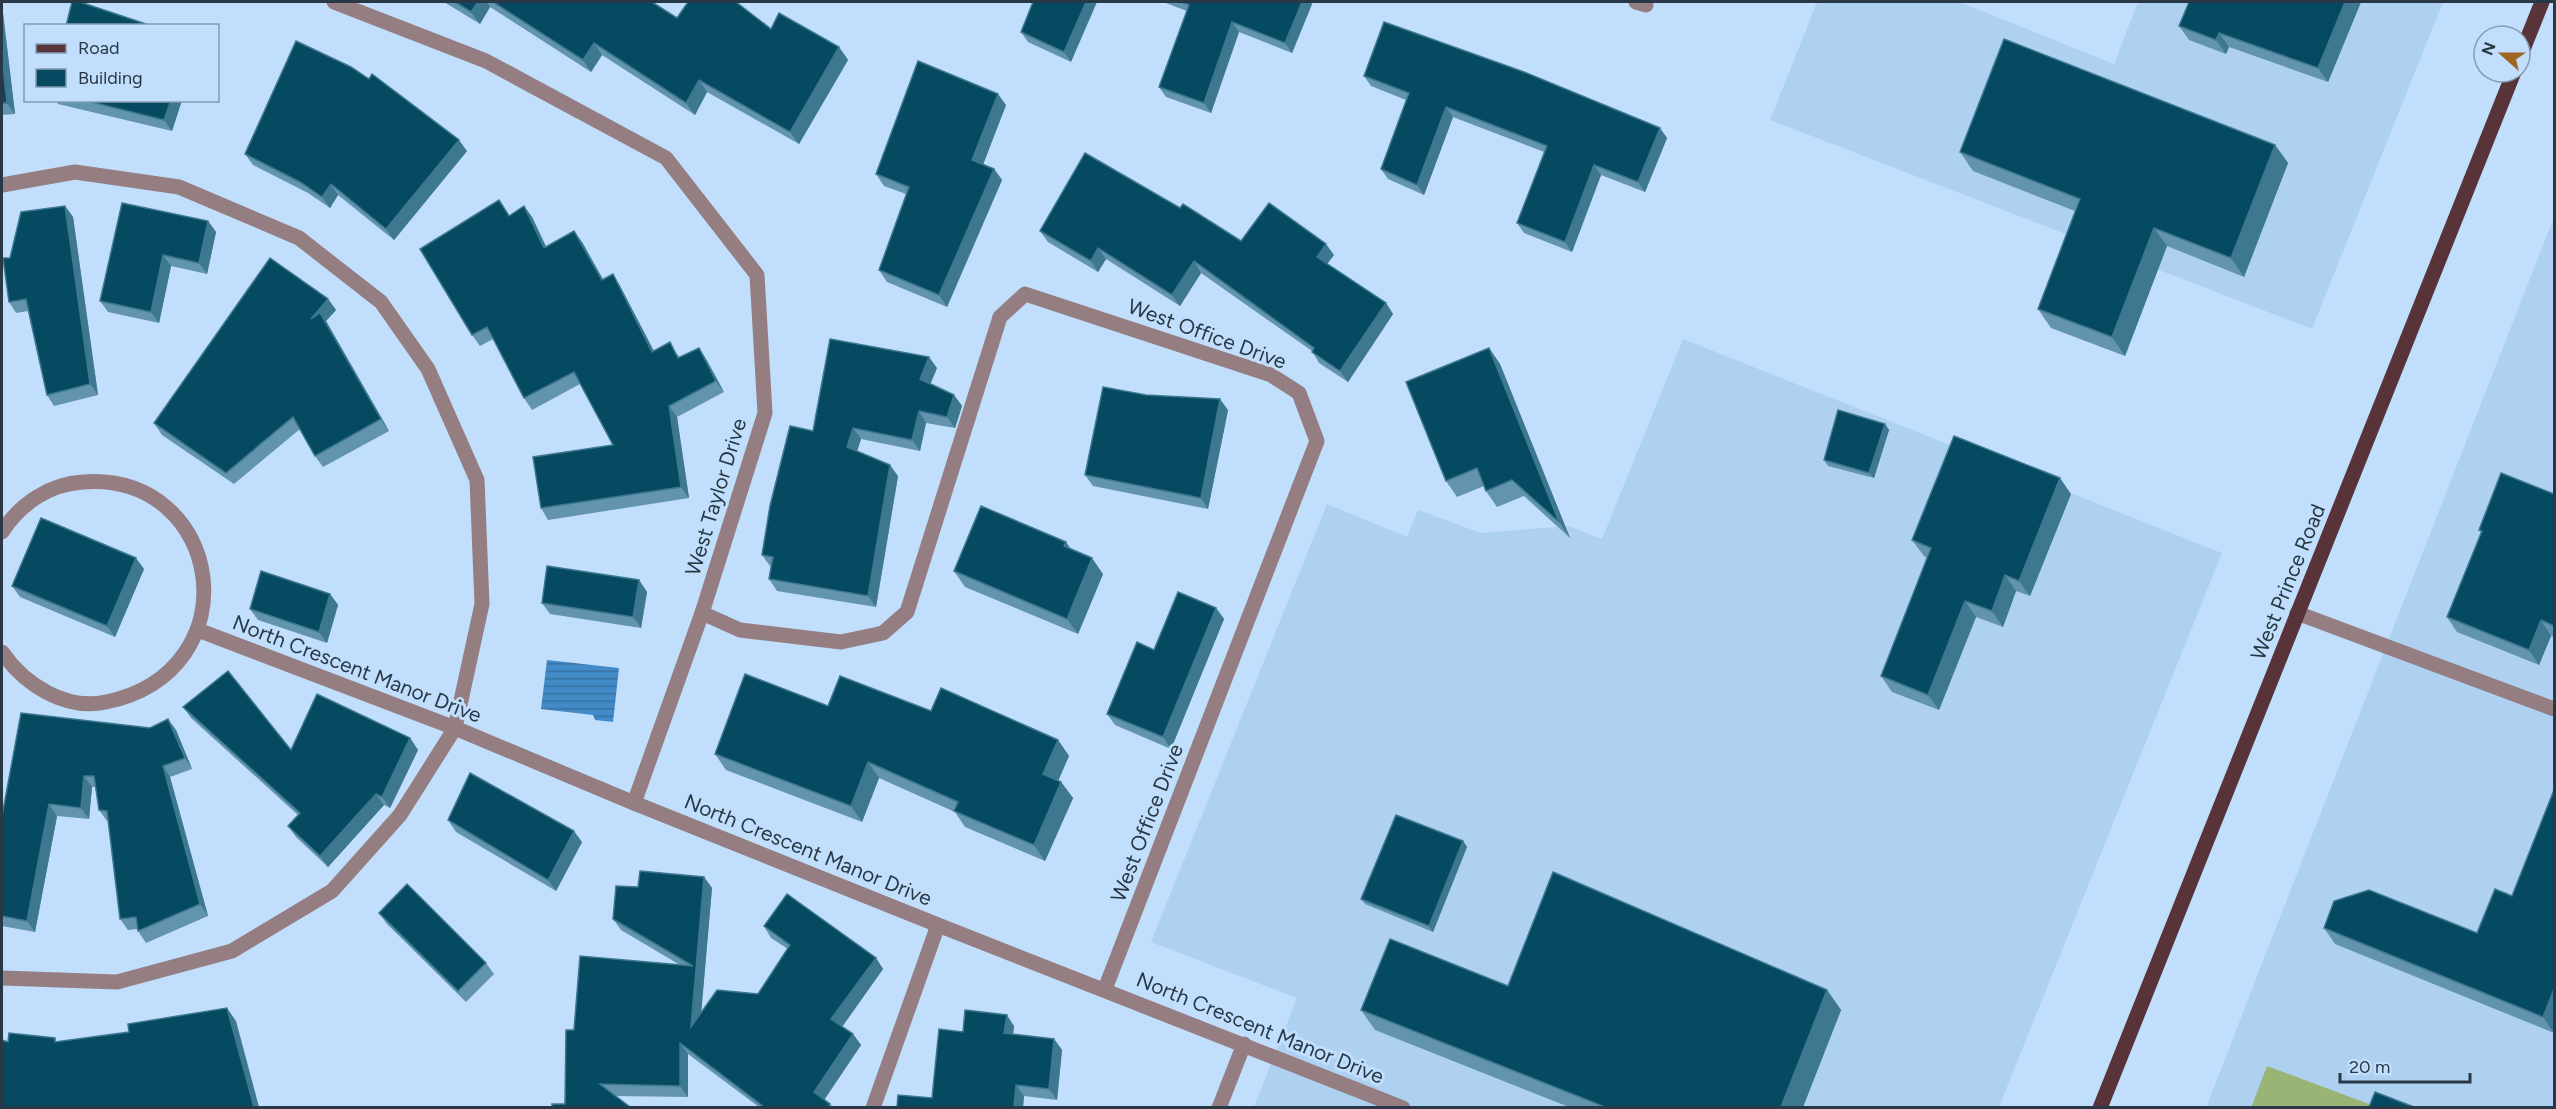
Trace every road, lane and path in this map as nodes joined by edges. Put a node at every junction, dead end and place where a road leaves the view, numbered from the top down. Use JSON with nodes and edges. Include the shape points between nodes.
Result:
{"nodes":[{"id":1,"x":334,"y":2,"type":"edge"},
{"id":2,"x":2542,"y":2,"type":"edge"},
{"id":3,"x":2532,"y":27,"type":"edge"},
{"id":4,"x":2509,"y":84,"type":"edge"},
{"id":5,"x":2,"y":185,"type":"edge"},
{"id":6,"x":2,"y":532,"type":"edge"},
{"id":7,"x":702,"y":613,"type":"junction"},
{"id":8,"x":2297,"y":613,"type":"junction"},
{"id":9,"x":198,"y":630,"type":"junction"},
{"id":10,"x":2,"y":652,"type":"edge"},
{"id":11,"x":2554,"y":709,"type":"edge"},
{"id":12,"x":455,"y":728,"type":"junction"},
{"id":13,"x":634,"y":803,"type":"junction"},
{"id":14,"x":938,"y":925,"type":"junction"},
{"id":15,"x":2,"y":978,"type":"edge"},
{"id":16,"x":1106,"y":989,"type":"junction"},
{"id":17,"x":1244,"y":1044,"type":"junction"},
{"id":18,"x":873,"y":1107,"type":"edge"},
{"id":19,"x":1219,"y":1107,"type":"edge"},
{"id":20,"x":1404,"y":1107,"type":"edge"},
{"id":21,"x":2100,"y":1107,"type":"edge"}],
"edges":[{"from":1,"to":7,"type":"street","name":"West Taylor Drive","via":[[486,61],[666,158],[757,275],[765,413]]},
{"from":2,"to":3,"type":"main road"},
{"from":4,"to":8,"type":"main road","name":"West Prince Road"},
{"from":5,"to":12,"type":"street","via":[[75,172],[179,187],[299,238],[381,302],[428,369],[477,480],[482,604]]},
{"from":6,"to":9,"type":"street","via":[[12,517],[38,495],[70,483],[103,481],[137,488],[166,506],[188,531],[201,563],[205,597]]},
{"from":7,"to":13,"type":"street","name":"West Taylor Drive"},
{"from":7,"to":16,"type":"street","name":"West Office Drive","via":[[740,630],[841,642],[883,633],[907,612],[1000,317],[1025,294],[1271,375],[1299,393],[1317,441]]},
{"from":8,"to":11,"type":"street"},
{"from":8,"to":21,"type":"main road","name":"West Prince Road"},
{"from":9,"to":10,"type":"street","via":[[183,659],[160,682],[131,697],[100,704],[68,700],[38,688],[13,668]]},
{"from":9,"to":12,"type":"street","name":"North Crescent Manor Drive"},
{"from":12,"to":13,"type":"street","name":"North Crescent Manor Drive"},
{"from":12,"to":15,"type":"street","via":[[400,815],[332,891],[231,951],[117,982]]},
{"from":13,"to":14,"type":"street","name":"North Crescent Manor Drive"},
{"from":14,"to":16,"type":"street","name":"North Crescent Manor Drive"},
{"from":14,"to":18,"type":"street"},
{"from":16,"to":17,"type":"street","name":"North Crescent Manor Drive"},
{"from":17,"to":19,"type":"street"},
{"from":17,"to":20,"type":"street","name":"North Crescent Manor Drive"}]}
